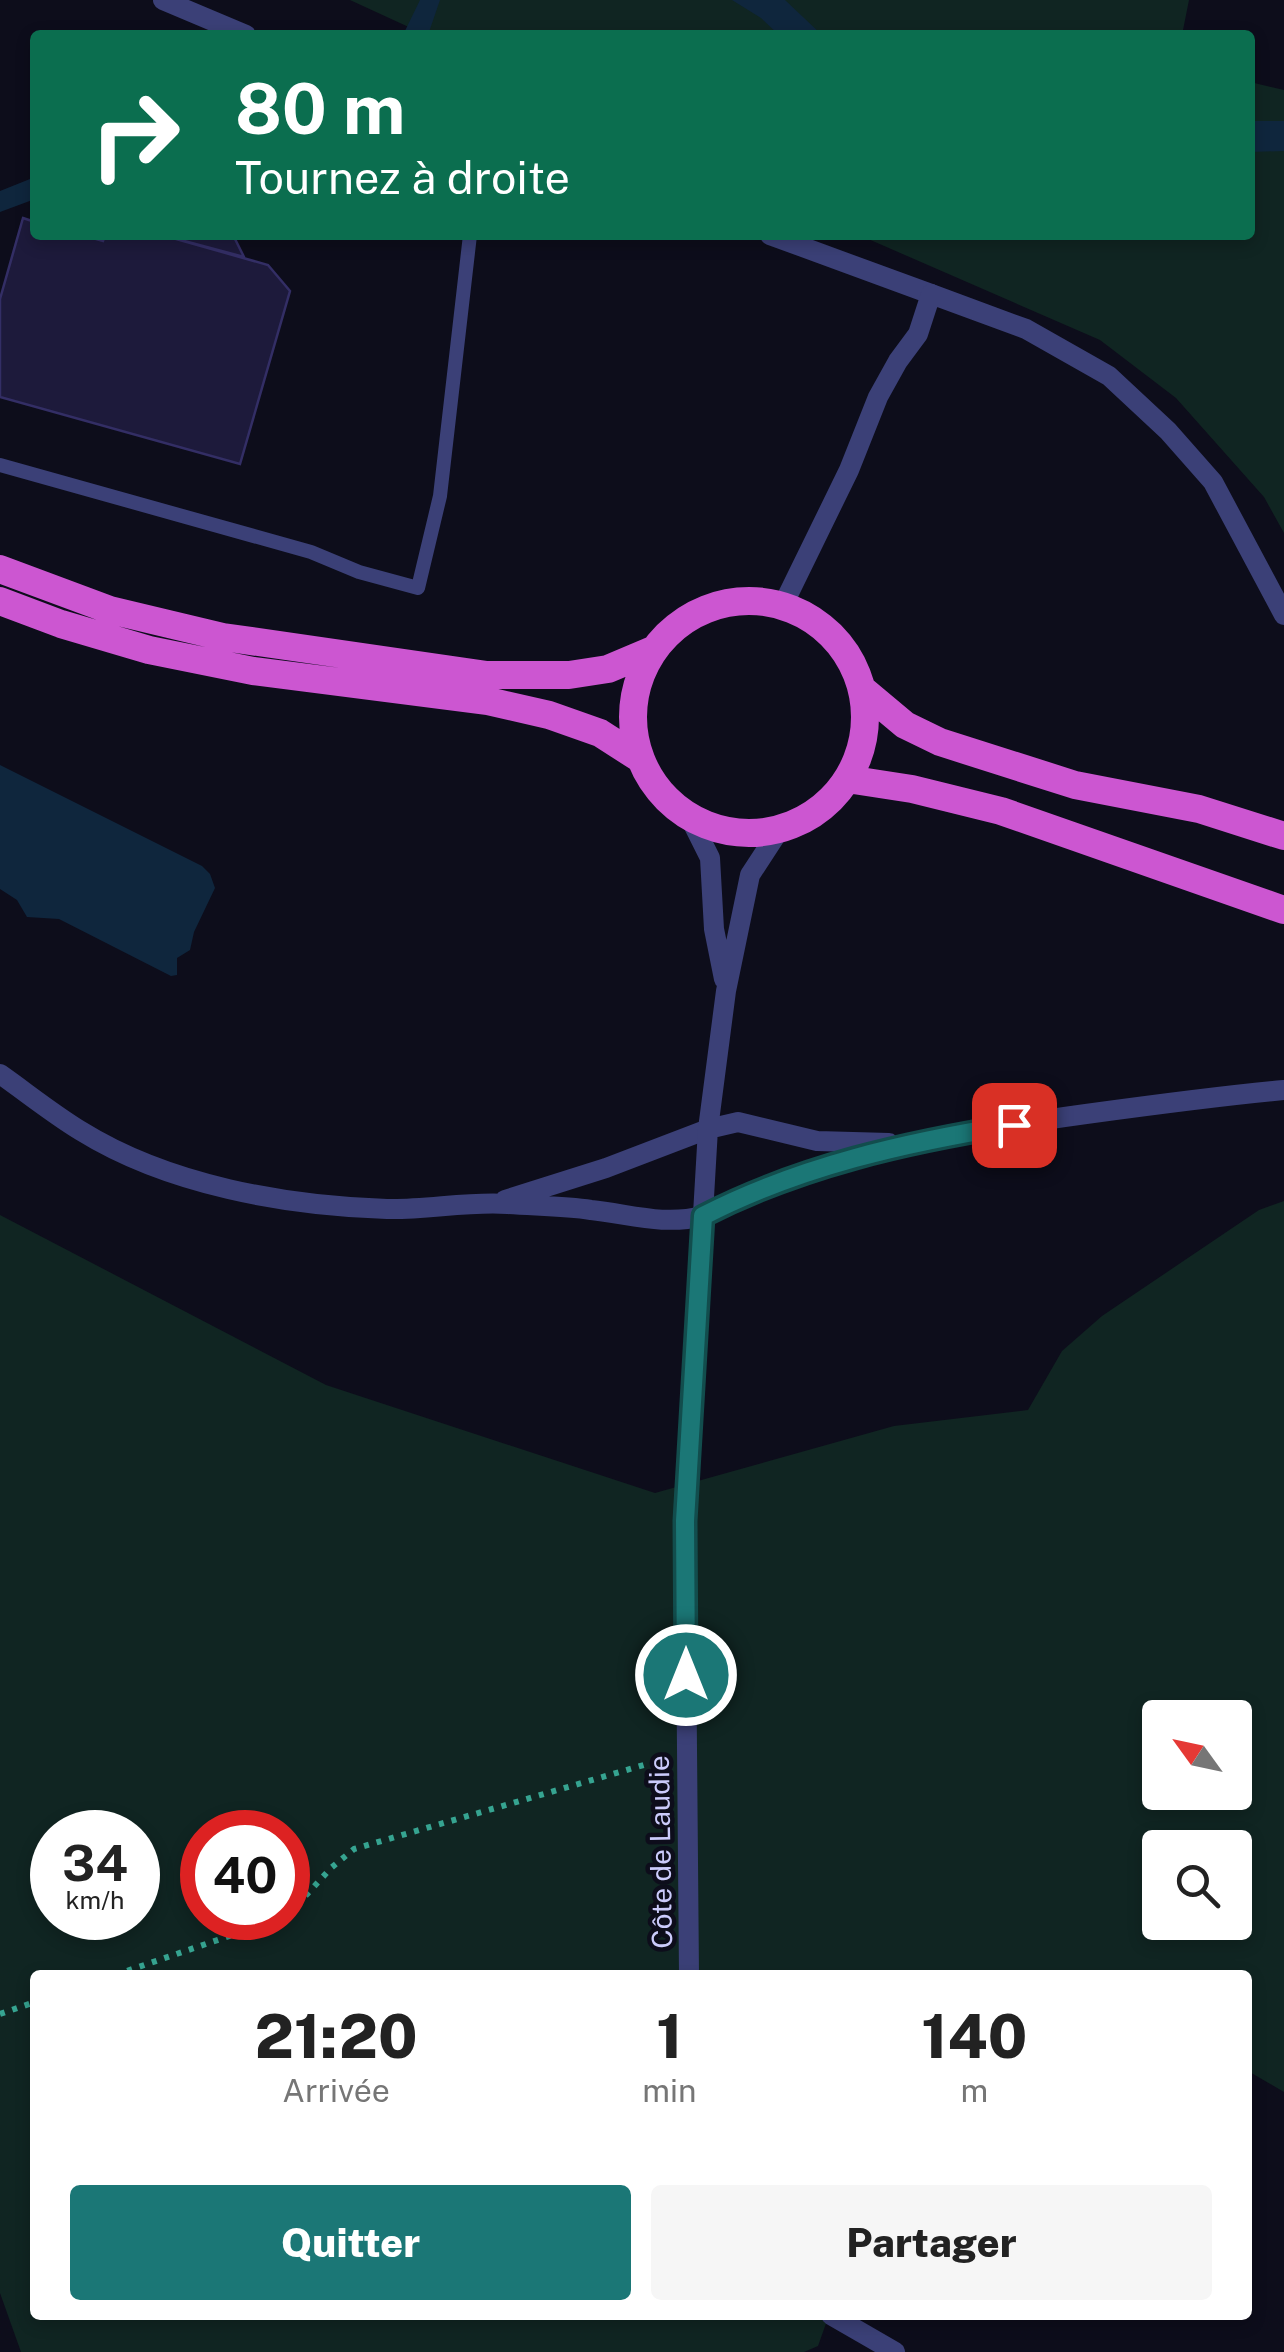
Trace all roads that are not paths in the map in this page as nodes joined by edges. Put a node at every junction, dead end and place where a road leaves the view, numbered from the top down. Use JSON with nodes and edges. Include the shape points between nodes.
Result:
{"nodes":[{"id":1,"x":163,"y":0,"type":"edge"},
{"id":2,"x":234,"y":30,"type":"edge"},
{"id":3,"x":469,"y":240,"type":"edge"},
{"id":4,"x":784,"y":240,"type":"edge"},
{"id":5,"x":931,"y":294,"type":"junction"},
{"id":6,"x":0,"y":465,"type":"edge"},
{"id":7,"x":0,"y":570,"type":"edge"},
{"id":8,"x":0,"y":600,"type":"edge"},
{"id":9,"x":783,"y":605,"type":"junction"},
{"id":10,"x":1284,"y":616,"type":"edge"},
{"id":11,"x":653,"y":650,"type":"junction"},
{"id":12,"x":862,"y":690,"type":"junction"},
{"id":13,"x":639,"y":758,"type":"junction"},
{"id":14,"x":847,"y":779,"type":"junction"},
{"id":15,"x":690,"y":818,"type":"junction"},
{"id":16,"x":780,"y":829,"type":"junction"},
{"id":17,"x":1284,"y":836,"type":"edge"},
{"id":18,"x":1284,"y":910,"type":"edge"},
{"id":19,"x":726,"y":991,"type":"junction"},
{"id":20,"x":0,"y":1074,"type":"edge"},
{"id":21,"x":1284,"y":1090,"type":"edge"},
{"id":22,"x":708,"y":1130,"type":"junction"},
{"id":23,"x":906,"y":1143,"type":"junction"},
{"id":24,"x":494,"y":1203,"type":"junction"},
{"id":25,"x":703,"y":1216,"type":"junction"},
{"id":26,"x":688,"y":1970,"type":"edge"},
{"id":27,"x":840,"y":2320,"type":"edge"},
{"id":28,"x":894,"y":2352,"type":"edge"}],
"edges":[{"from":1,"to":2,"type":"street"},
{"from":3,"to":6,"type":"lane","via":[[440,496],[418,588]]},
{"from":4,"to":5,"type":"street"},
{"from":5,"to":9,"type":"street","via":[[918,334],[878,397]]},
{"from":5,"to":10,"type":"street","via":[[1026,329],[1110,376],[1213,482]]},
{"from":7,"to":11,"type":"highway","via":[[110,610],[224,637],[487,675],[569,674]]},
{"from":8,"to":13,"type":"highway","via":[[149,650],[549,715],[600,733]]},
{"from":9,"to":11,"type":"highway","via":[[747,600],[711,606],[678,624]]},
{"from":9,"to":12,"type":"highway","via":[[818,623],[846,652]]},
{"from":11,"to":13,"type":"highway","via":[[637,684],[632,721]]},
{"from":12,"to":14,"type":"highway","via":[[860,750]]},
{"from":12,"to":17,"type":"highway","via":[[905,725],[940,742],[1076,786],[1200,809]]},
{"from":13,"to":15,"type":"highway","via":[[660,792]]},
{"from":14,"to":16,"type":"highway","via":[[829,801]]},
{"from":14,"to":18,"type":"highway","via":[[1001,810]]},
{"from":15,"to":16,"type":"highway","via":[[749,834]]},
{"from":15,"to":19,"type":"street","via":[[710,858]]},
{"from":16,"to":19,"type":"street","via":[[750,875]]},
{"from":19,"to":22,"type":"street","name":"Côte de Laudie"},
{"from":20,"to":24,"type":"street","via":[[83,1132],[154,1166],[240,1192],[314,1206],[443,1209]]},
{"from":21,"to":23,"type":"street"},
{"from":22,"to":23,"type":"street","via":[[738,1122],[816,1141]]},
{"from":22,"to":24,"type":"street"},
{"from":22,"to":25,"type":"street","name":"Côte de Laudie"},
{"from":23,"to":25,"type":"street","via":[[751,1191]]},
{"from":24,"to":25,"type":"street","via":[[678,1222]]},
{"from":25,"to":26,"type":"street","name":"Côte de Laudie","via":[[685,1521]]},
{"from":27,"to":28,"type":"street"}]}
